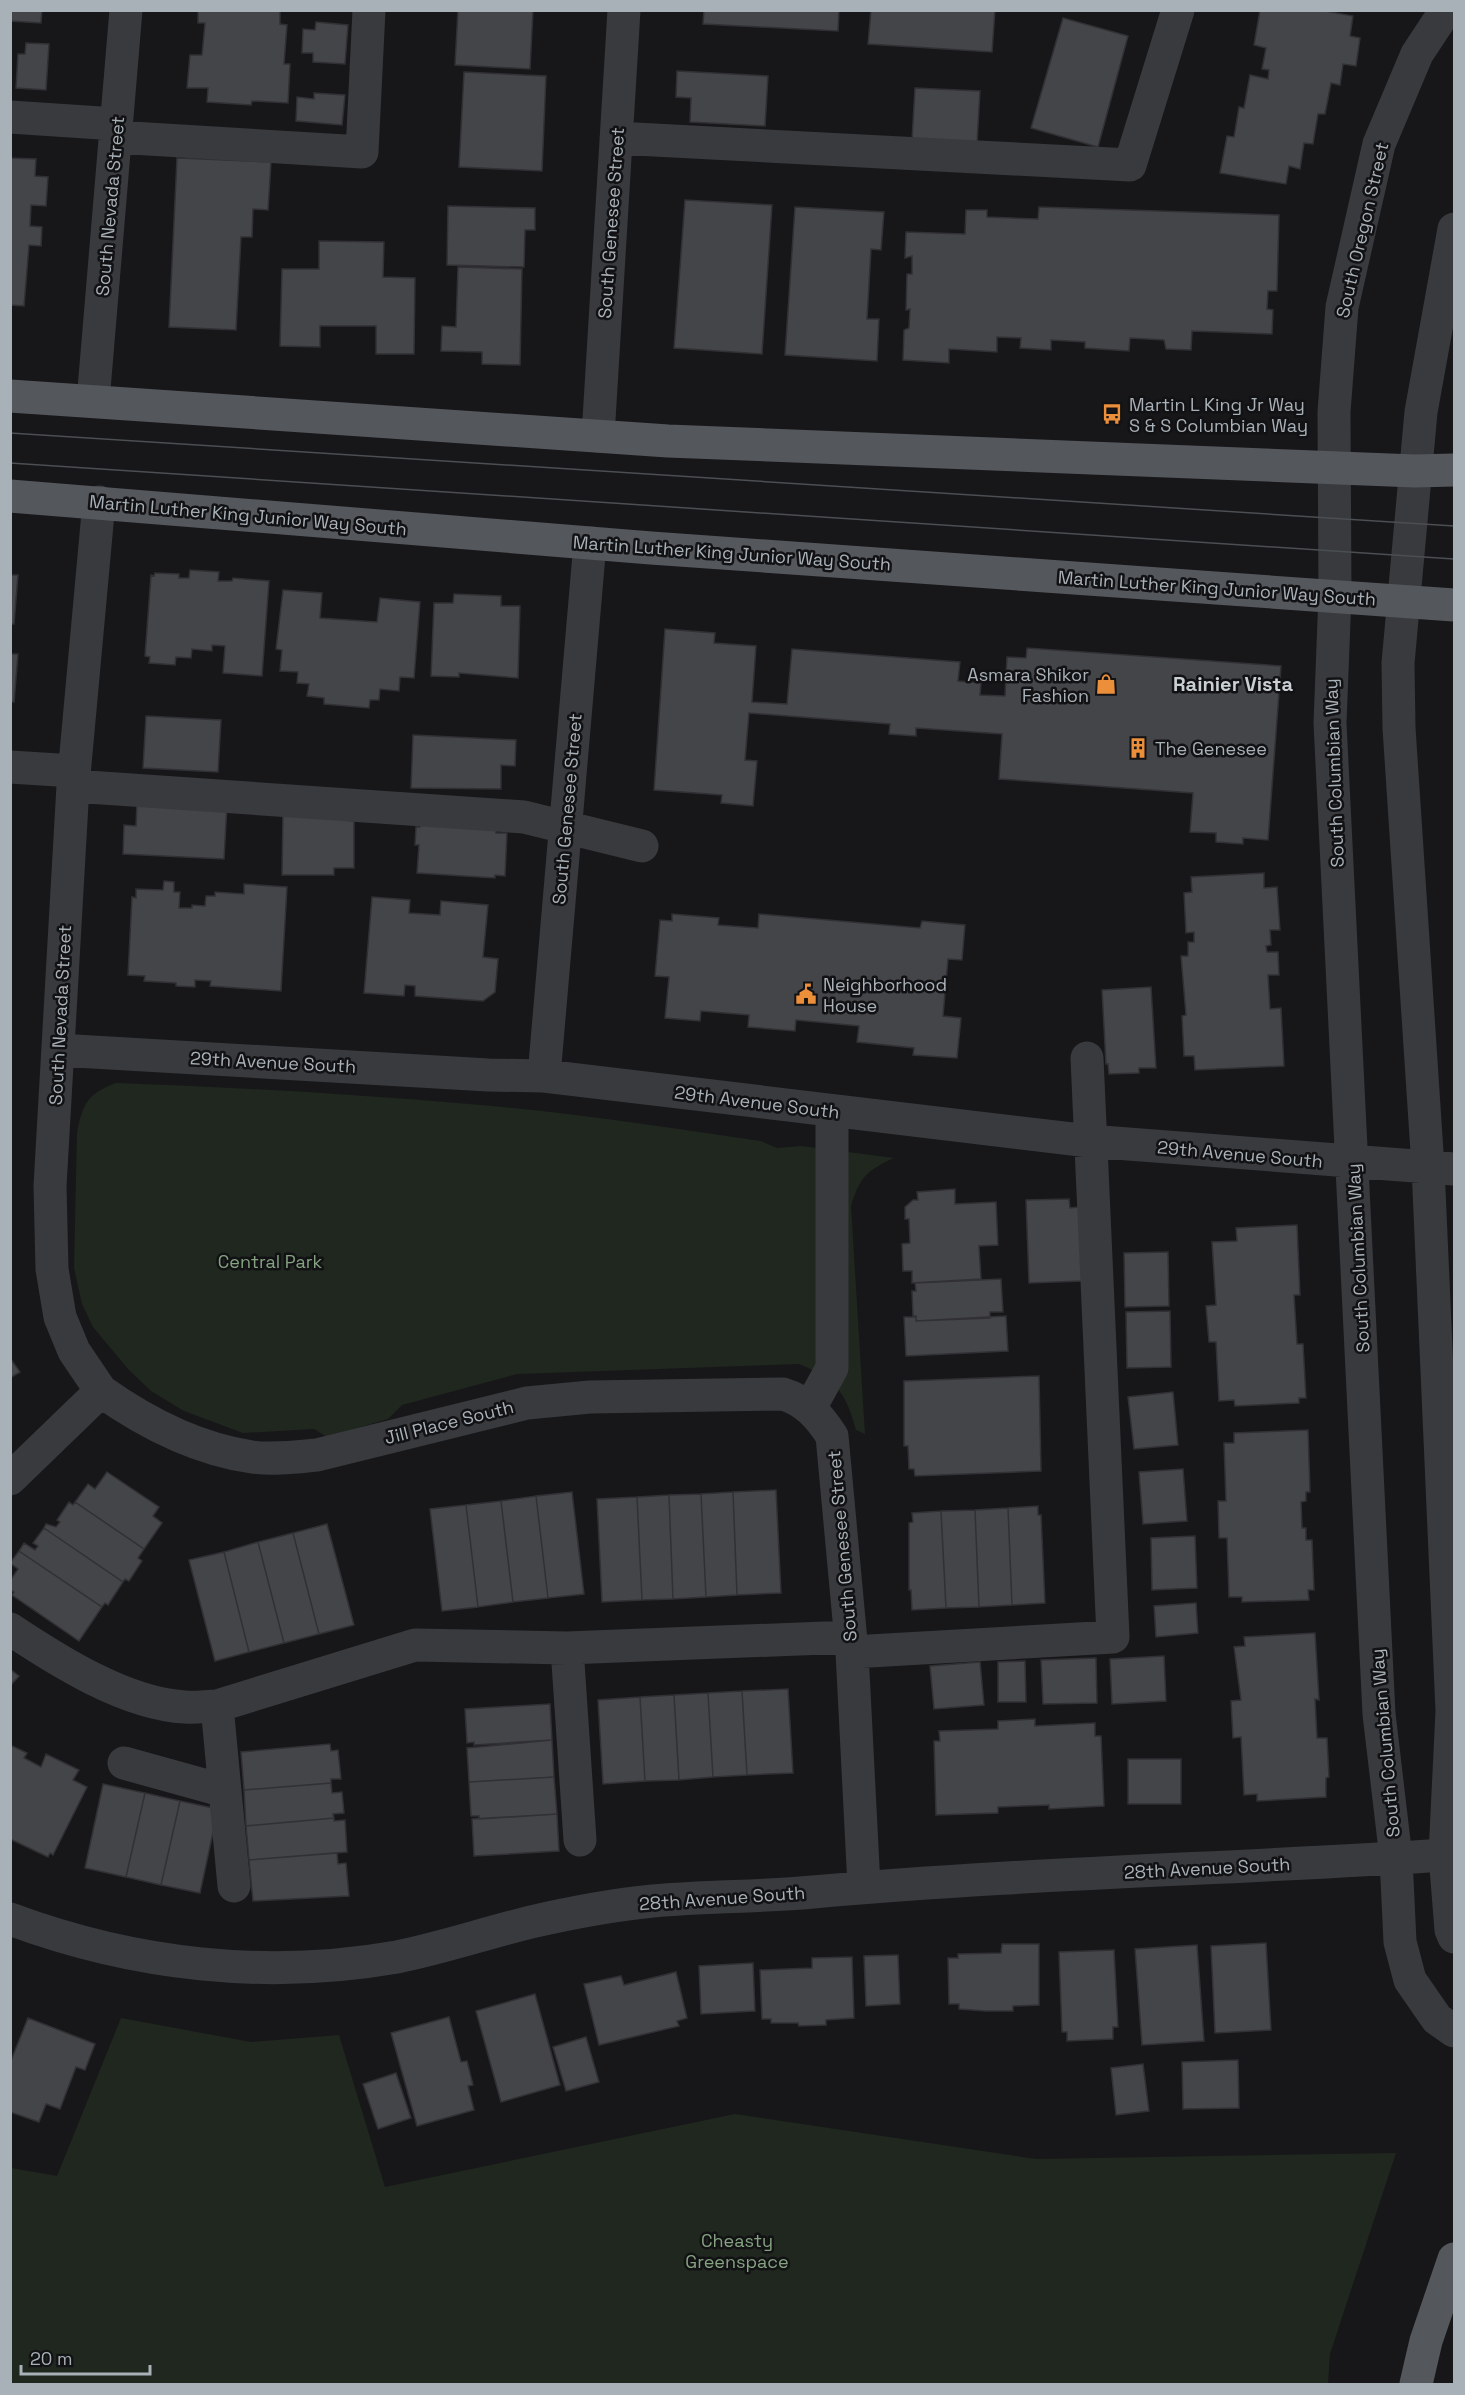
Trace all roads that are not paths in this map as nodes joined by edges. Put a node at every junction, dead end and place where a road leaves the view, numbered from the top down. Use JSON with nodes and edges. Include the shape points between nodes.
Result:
{"nodes":[{"id":1,"x":126,"y":10,"type":"edge"},
{"id":2,"x":369,"y":10,"type":"edge"},
{"id":3,"x":624,"y":10,"type":"edge"},
{"id":4,"x":1178,"y":10,"type":"edge"},
{"id":5,"x":1446,"y":10,"type":"edge"},
{"id":6,"x":10,"y":117,"type":"edge"},
{"id":7,"x":116,"y":130,"type":"junction"},
{"id":8,"x":616,"y":138,"type":"junction"},
{"id":9,"x":1455,"y":230,"type":"edge"},
{"id":10,"x":10,"y":396,"type":"edge"},
{"id":11,"x":93,"y":401,"type":"junction"},
{"id":12,"x":598,"y":436,"type":"junction"},
{"id":13,"x":1335,"y":466,"type":"junction"},
{"id":14,"x":1455,"y":470,"type":"edge"},
{"id":15,"x":1415,"y":471,"type":"junction"},
{"id":16,"x":10,"y":496,"type":"edge"},
{"id":17,"x":99,"y":502,"type":"junction"},
{"id":18,"x":590,"y":543,"type":"junction"},
{"id":19,"x":1335,"y":595,"type":"junction"},
{"id":20,"x":1403,"y":602,"type":"junction"},
{"id":21,"x":1455,"y":605,"type":"edge"},
{"id":22,"x":10,"y":767,"type":"edge"},
{"id":23,"x":74,"y":779,"type":"junction"},
{"id":24,"x":566,"y":828,"type":"junction"},
{"id":25,"x":642,"y":846,"type":"dead end"},
{"id":26,"x":58,"y":1050,"type":"junction"},
{"id":27,"x":1087,"y":1058,"type":"dead end"},
{"id":28,"x":544,"y":1076,"type":"junction"},
{"id":29,"x":832,"y":1111,"type":"junction"},
{"id":30,"x":1089,"y":1141,"type":"junction"},
{"id":31,"x":1353,"y":1163,"type":"junction"},
{"id":32,"x":1441,"y":1168,"type":"edge"},
{"id":33,"x":101,"y":1391,"type":"junction"},
{"id":34,"x":810,"y":1408,"type":"junction"},
{"id":35,"x":10,"y":1479,"type":"edge"},
{"id":36,"x":10,"y":1629,"type":"edge"},
{"id":37,"x":851,"y":1644,"type":"junction"},
{"id":38,"x":567,"y":1648,"type":"junction"},
{"id":39,"x":217,"y":1706,"type":"junction"},
{"id":40,"x":123,"y":1762,"type":"dead end"},
{"id":41,"x":225,"y":1791,"type":"junction"},
{"id":42,"x":580,"y":1840,"type":"dead end"},
{"id":43,"x":1445,"y":1855,"type":"junction"},
{"id":44,"x":1396,"y":1858,"type":"junction"},
{"id":45,"x":234,"y":1886,"type":"dead end"},
{"id":46,"x":864,"y":1886,"type":"junction"},
{"id":47,"x":10,"y":1919,"type":"edge"},
{"id":48,"x":1455,"y":1937,"type":"edge"},
{"id":49,"x":1455,"y":2031,"type":"edge"},
{"id":50,"x":1455,"y":2259,"type":"edge"},
{"id":51,"x":1416,"y":2385,"type":"edge"}],
"edges":[{"from":1,"to":7,"type":"street","name":"South Nevada Street"},
{"from":2,"to":7,"type":"street","via":[[362,152]]},
{"from":3,"to":8,"type":"street","name":"South Genesee Street"},
{"from":4,"to":8,"type":"street","via":[[1130,165]]},
{"from":5,"to":13,"type":"street","name":"South Oregon Street","via":[[1417,54],[1379,144],[1364,202],[1342,307],[1334,412]]},
{"from":6,"to":7,"type":"street"},
{"from":7,"to":11,"type":"street","name":"South Nevada Street"},
{"from":8,"to":12,"type":"street","name":"South Genesee Street"},
{"from":9,"to":15,"type":"street","via":[[1421,412]]},
{"from":10,"to":11,"type":"main road"},
{"from":11,"to":12,"type":"main road"},
{"from":12,"to":13,"type":"main road"},
{"from":13,"to":15,"type":"main road"},
{"from":13,"to":19,"type":"street","name":"South Columbian Way"},
{"from":14,"to":15,"type":"main road"},
{"from":15,"to":20,"type":"street"},
{"from":16,"to":17,"type":"main road","name":"Martin Luther King Junior Way South"},
{"from":17,"to":18,"type":"main road","name":"Martin Luther King Junior Way South"},
{"from":17,"to":23,"type":"street","name":"South Nevada Street"},
{"from":18,"to":19,"type":"main road","name":"Martin Luther King Junior Way South"},
{"from":18,"to":24,"type":"street","name":"South Genesee Street"},
{"from":19,"to":20,"type":"main road","name":"Martin Luther King Junior Way South"},
{"from":19,"to":31,"type":"street","name":"South Columbian Way","via":[[1330,723]]},
{"from":20,"to":21,"type":"main road","name":"Martin Luther King Junior Way South"},
{"from":20,"to":32,"type":"street","via":[[1398,663],[1399,728]]},
{"from":22,"to":23,"type":"street"},
{"from":23,"to":24,"type":"street","via":[[524,818]]},
{"from":23,"to":26,"type":"street","name":"South Nevada Street"},
{"from":24,"to":25,"type":"street"},
{"from":24,"to":28,"type":"street","name":"South Genesee Street"},
{"from":26,"to":28,"type":"street","name":"29th Avenue South"},
{"from":26,"to":33,"type":"street","name":"South Nevada Street","via":[[50,1186],[52,1269],[60,1317],[74,1351]]},
{"from":27,"to":30,"type":"street"},
{"from":28,"to":29,"type":"street","name":"29th Avenue South"},
{"from":29,"to":30,"type":"street","name":"29th Avenue South"},
{"from":29,"to":34,"type":"street","via":[[832,1368]]},
{"from":30,"to":31,"type":"street","name":"29th Avenue South"},
{"from":30,"to":37,"type":"street","via":[[1113,1637]]},
{"from":31,"to":32,"type":"street","name":"29th Avenue South"},
{"from":31,"to":44,"type":"street","name":"South Columbian Way","via":[[1379,1714]]},
{"from":32,"to":43,"type":"street","via":[[1452,1711]]},
{"from":33,"to":34,"type":"street","name":"Jill Place South","via":[[158,1428],[253,1457],[284,1458],[317,1455],[527,1403],[590,1397],[783,1394]]},
{"from":33,"to":35,"type":"street"},
{"from":34,"to":37,"type":"street","name":"South Genesee Street","via":[[831,1436]]},
{"from":36,"to":39,"type":"street","via":[[74,1668],[121,1690],[184,1707]]},
{"from":37,"to":38,"type":"street"},
{"from":37,"to":46,"type":"street","name":"South Genesee Street"},
{"from":38,"to":39,"type":"street","via":[[415,1645]]},
{"from":38,"to":42,"type":"street"},
{"from":39,"to":41,"type":"street"},
{"from":40,"to":41,"type":"street"},
{"from":41,"to":45,"type":"street"},
{"from":43,"to":44,"type":"street","name":"28th Avenue South"},
{"from":43,"to":48,"type":"street","via":[[1451,1930]]},
{"from":44,"to":46,"type":"street","name":"28th Avenue South"},
{"from":44,"to":49,"type":"street","name":"South Columbian Way","via":[[1400,1942],[1410,1980],[1437,2019]]},
{"from":46,"to":47,"type":"street","name":"28th Avenue South","via":[[594,1909],[395,1957],[287,1968],[170,1962],[66,1938]]},
{"from":50,"to":51,"type":"main road","via":[[1426,2341]]}]}
